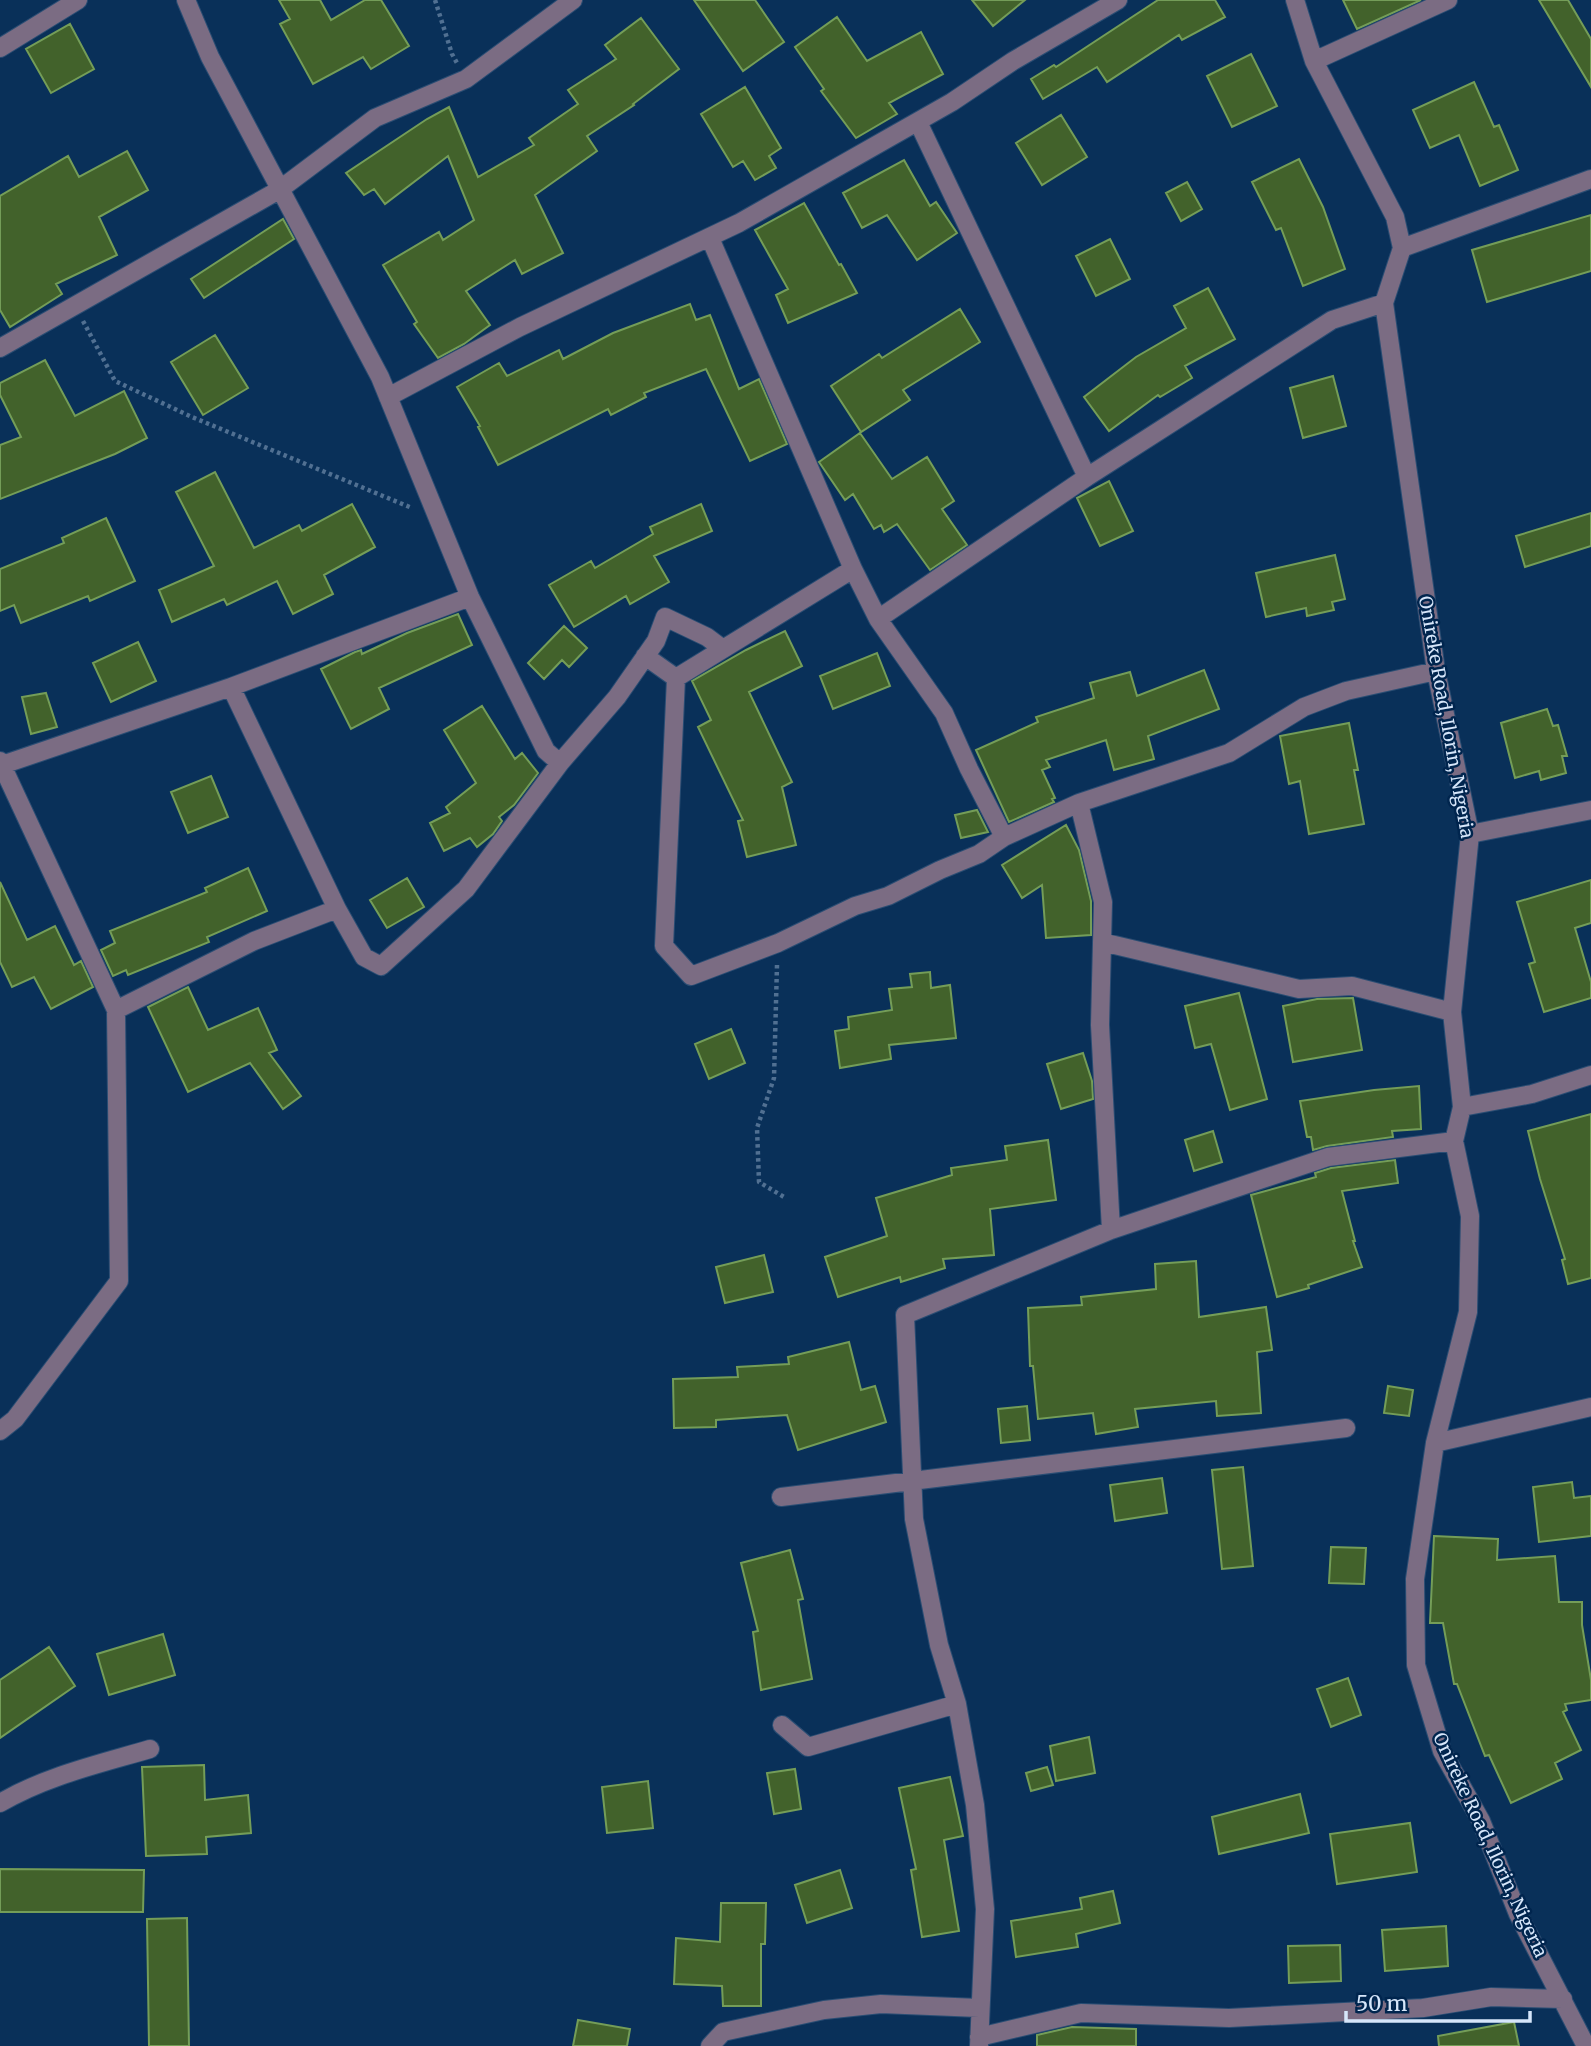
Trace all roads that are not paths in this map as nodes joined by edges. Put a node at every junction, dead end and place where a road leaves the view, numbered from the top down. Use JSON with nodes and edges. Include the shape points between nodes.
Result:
{"nodes":[{"id":1,"x":78,"y":0,"type":"edge"},
{"id":2,"x":186,"y":0,"type":"edge"},
{"id":3,"x":573,"y":0,"type":"edge"},
{"id":4,"x":1118,"y":0,"type":"edge"},
{"id":5,"x":1295,"y":0,"type":"edge"},
{"id":6,"x":1448,"y":0,"type":"edge"},
{"id":7,"x":0,"y":48,"type":"edge"},
{"id":8,"x":1314,"y":61,"type":"junction"},
{"id":9,"x":918,"y":122,"type":"junction"},
{"id":10,"x":1591,"y":179,"type":"edge"},
{"id":11,"x":279,"y":190,"type":"junction"},
{"id":12,"x":710,"y":238,"type":"junction"},
{"id":13,"x":1402,"y":248,"type":"junction"},
{"id":14,"x":1384,"y":303,"type":"junction"},
{"id":15,"x":0,"y":348,"type":"edge"},
{"id":16,"x":388,"y":397,"type":"junction"},
{"id":17,"x":1087,"y":477,"type":"junction"},
{"id":18,"x":853,"y":569,"type":"junction"},
{"id":19,"x":470,"y":597,"type":"junction"},
{"id":20,"x":878,"y":619,"type":"junction"},
{"id":21,"x":723,"y":649,"type":"junction"},
{"id":22,"x":645,"y":656,"type":"junction"},
{"id":23,"x":1436,"y":671,"type":"junction"},
{"id":24,"x":676,"y":678,"type":"junction"},
{"id":25,"x":231,"y":687,"type":"junction"},
{"id":26,"x":1,"y":763,"type":"edge"},
{"id":27,"x":560,"y":764,"type":"junction"},
{"id":28,"x":1079,"y":803,"type":"junction"},
{"id":29,"x":1591,"y":810,"type":"edge"},
{"id":30,"x":1470,"y":834,"type":"junction"},
{"id":31,"x":1004,"y":837,"type":"junction"},
{"id":32,"x":337,"y":909,"type":"junction"},
{"id":33,"x":1102,"y":942,"type":"junction"},
{"id":34,"x":116,"y":1010,"type":"junction"},
{"id":35,"x":1452,"y":1012,"type":"junction"},
{"id":36,"x":1591,"y":1075,"type":"edge"},
{"id":37,"x":1462,"y":1107,"type":"junction"},
{"id":38,"x":1454,"y":1141,"type":"junction"},
{"id":39,"x":1111,"y":1230,"type":"junction"},
{"id":40,"x":1591,"y":1407,"type":"edge"},
{"id":41,"x":1346,"y":1428,"type":"dead end"},
{"id":42,"x":0,"y":1431,"type":"edge"},
{"id":43,"x":1435,"y":1443,"type":"junction"},
{"id":44,"x":912,"y":1482,"type":"junction"},
{"id":45,"x":781,"y":1497,"type":"dead end"},
{"id":46,"x":957,"y":1704,"type":"junction"},
{"id":47,"x":782,"y":1725,"type":"dead end"},
{"id":48,"x":150,"y":1749,"type":"dead end"},
{"id":49,"x":0,"y":1803,"type":"edge"},
{"id":50,"x":1563,"y":1998,"type":"junction"},
{"id":51,"x":979,"y":2008,"type":"junction"},
{"id":52,"x":1586,"y":2034,"type":"edge"},
{"id":53,"x":979,"y":2041,"type":"edge"},
{"id":54,"x":710,"y":2046,"type":"edge"}],
"edges":[{"from":1,"to":7,"type":"street"},
{"from":2,"to":11,"type":"street","via":[[210,57]]},
{"from":3,"to":11,"type":"street","via":[[466,79],[375,118]]},
{"from":4,"to":9,"type":"street"},
{"from":5,"to":8,"type":"street"},
{"from":6,"to":8,"type":"street"},
{"from":8,"to":13,"type":"street","via":[[1395,217]]},
{"from":9,"to":12,"type":"street"},
{"from":9,"to":17,"type":"street"},
{"from":10,"to":13,"type":"street"},
{"from":11,"to":15,"type":"street"},
{"from":11,"to":16,"type":"street"},
{"from":12,"to":16,"type":"street","via":[[520,327]]},
{"from":12,"to":18,"type":"street"},
{"from":13,"to":14,"type":"street","name":"Onireke Road, Ilorin, Nigeria"},
{"from":14,"to":17,"type":"street","via":[[1332,320]]},
{"from":14,"to":23,"type":"street","name":"Onireke Road, Ilorin, Nigeria"},
{"from":16,"to":19,"type":"street"},
{"from":17,"to":20,"type":"street"},
{"from":18,"to":20,"type":"street"},
{"from":18,"to":21,"type":"street"},
{"from":19,"to":25,"type":"street"},
{"from":19,"to":27,"type":"street","via":[[546,751]]},
{"from":20,"to":31,"type":"street","via":[[944,713]]},
{"from":21,"to":22,"type":"street","via":[[666,617]]},
{"from":21,"to":24,"type":"street"},
{"from":22,"to":24,"type":"street"},
{"from":22,"to":27,"type":"street"},
{"from":23,"to":28,"type":"street","via":[[1346,691],[1304,707],[1230,753]]},
{"from":23,"to":30,"type":"street","name":"Onireke Road, Ilorin, Nigeria"},
{"from":24,"to":31,"type":"street","via":[[664,946],[691,976],[888,896],[979,854]]},
{"from":25,"to":26,"type":"street"},
{"from":25,"to":32,"type":"street"},
{"from":26,"to":34,"type":"street"},
{"from":27,"to":32,"type":"street","via":[[466,889],[381,966],[364,957]]},
{"from":28,"to":31,"type":"street"},
{"from":28,"to":33,"type":"street","via":[[1103,902]]},
{"from":29,"to":30,"type":"street"},
{"from":30,"to":35,"type":"street","name":"Onireke Road, Ilorin, Nigeria"},
{"from":32,"to":34,"type":"street","via":[[254,941]]},
{"from":33,"to":35,"type":"street","via":[[1299,989],[1352,986]]},
{"from":33,"to":39,"type":"street","via":[[1100,1025]]},
{"from":34,"to":42,"type":"street","via":[[118,1281],[15,1419]]},
{"from":35,"to":37,"type":"street","name":"Onireke Road, Ilorin, Nigeria"},
{"from":36,"to":37,"type":"street","via":[[1532,1094]]},
{"from":37,"to":38,"type":"street","name":"Onireke Road, Ilorin, Nigeria"},
{"from":38,"to":39,"type":"street","via":[[1328,1157]]},
{"from":38,"to":43,"type":"street","name":"Onireke Road, Ilorin, Nigeria","via":[[1470,1216],[1468,1312]]},
{"from":39,"to":44,"type":"street","via":[[905,1315]]},
{"from":40,"to":43,"type":"street"},
{"from":41,"to":44,"type":"street"},
{"from":43,"to":50,"type":"street","name":"Onireke Road, Ilorin, Nigeria","via":[[1415,1579],[1416,1665],[1442,1751],[1481,1821],[1518,1914]]},
{"from":44,"to":45,"type":"street"},
{"from":44,"to":46,"type":"street","via":[[914,1519],[939,1645]]},
{"from":46,"to":47,"type":"street","via":[[808,1747]]},
{"from":46,"to":51,"type":"street","via":[[975,1805],[985,1909]]},
{"from":48,"to":49,"type":"street","via":[[78,1770]]},
{"from":50,"to":52,"type":"street","name":"Onireke Road, Ilorin, Nigeria"},
{"from":50,"to":53,"type":"street","via":[[1491,1997],[1423,2008],[1229,2018],[1082,2013]]},
{"from":51,"to":53,"type":"street"},
{"from":51,"to":54,"type":"street","via":[[881,2004],[824,2010],[723,2032]]}]}
